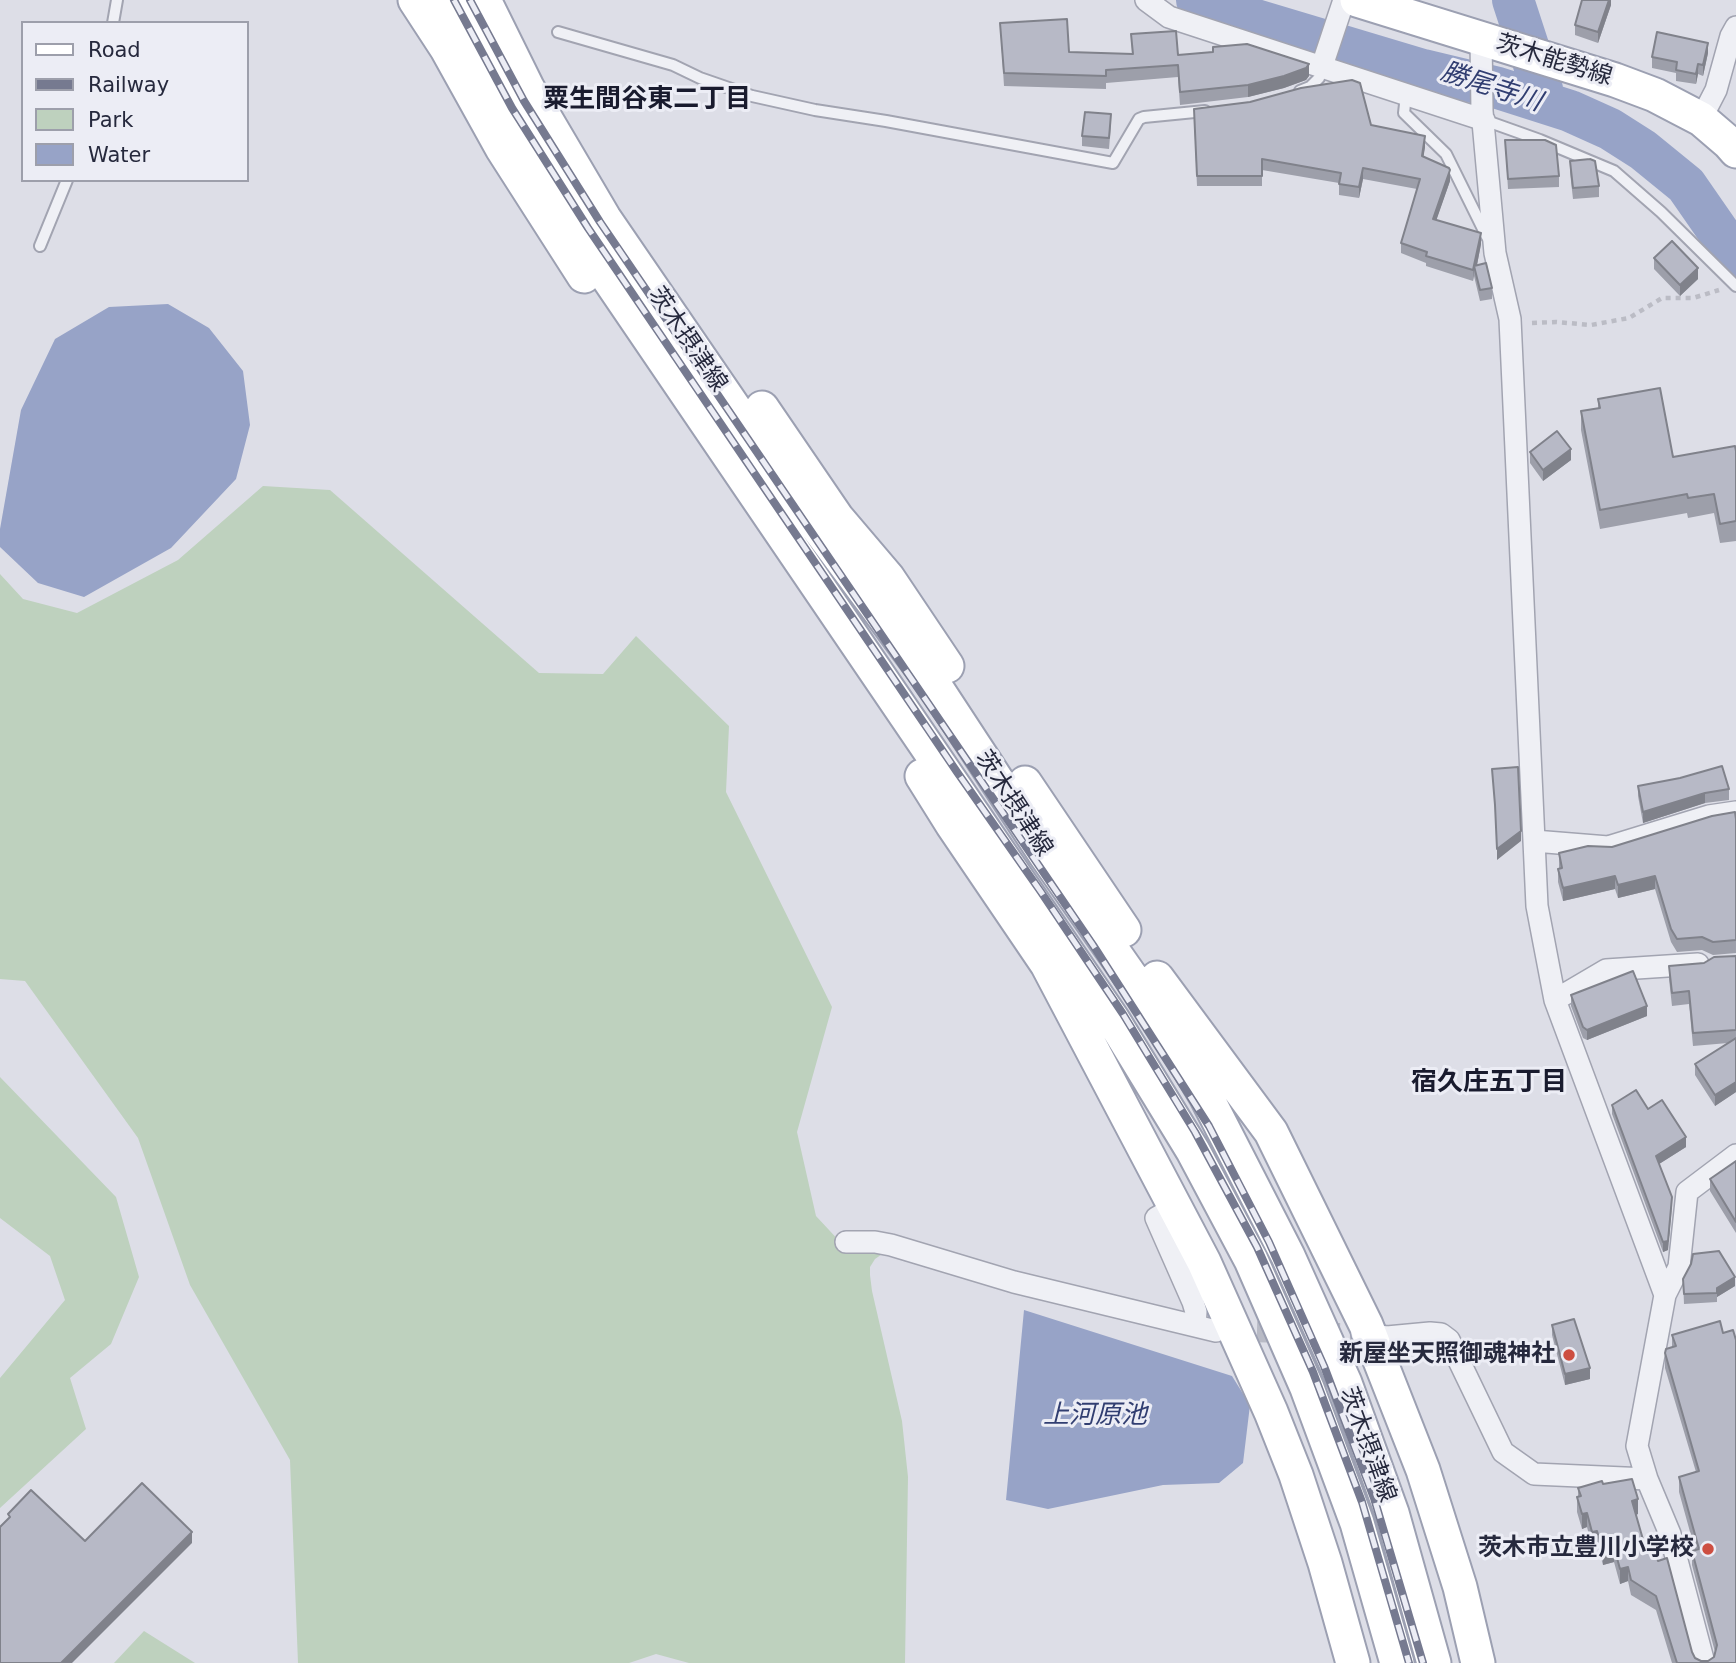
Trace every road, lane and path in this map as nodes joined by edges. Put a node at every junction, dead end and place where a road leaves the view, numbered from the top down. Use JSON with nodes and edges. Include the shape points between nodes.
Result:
{"nodes":[{"id":1,"x":117,"y":0,"type":"edge"},
{"id":2,"x":415,"y":0,"type":"edge"},
{"id":3,"x":449,"y":0,"type":"edge"},
{"id":4,"x":484,"y":0,"type":"edge"},
{"id":5,"x":506,"y":0,"type":"edge"},
{"id":6,"x":1146,"y":0,"type":"edge"},
{"id":7,"x":1343,"y":0,"type":"edge"},
{"id":8,"x":1378,"y":3,"type":"edge"},
{"id":9,"x":113,"y":21,"type":"edge"},
{"id":10,"x":1736,"y":27,"type":"edge"},
{"id":11,"x":558,"y":32,"type":"dead end"},
{"id":12,"x":1492,"y":46,"type":"junction"},
{"id":13,"x":447,"y":49,"type":"junction"},
{"id":14,"x":1322,"y":66,"type":"junction"},
{"id":15,"x":1406,"y":95,"type":"junction"},
{"id":16,"x":1286,"y":96,"type":"edge"},
{"id":17,"x":1213,"y":110,"type":"edge"},
{"id":18,"x":1483,"y":115,"type":"junction"},
{"id":19,"x":1701,"y":119,"type":"junction"},
{"id":20,"x":1736,"y":151,"type":"edge"},
{"id":21,"x":66,"y":182,"type":"edge"},
{"id":22,"x":585,"y":244,"type":"junction"},
{"id":23,"x":40,"y":246,"type":"dead end"},
{"id":24,"x":1495,"y":253,"type":"junction"},
{"id":25,"x":1736,"y":286,"type":"edge"},
{"id":26,"x":1510,"y":320,"type":"junction"},
{"id":27,"x":762,"y":408,"type":"junction"},
{"id":28,"x":865,"y":590,"type":"junction"},
{"id":29,"x":1736,"y":812,"type":"edge"},
{"id":30,"x":1534,"y":841,"type":"junction"},
{"id":31,"x":1708,"y":963,"type":"edge"},
{"id":32,"x":1555,"y":1000,"type":"junction"},
{"id":33,"x":1227,"y":1082,"type":"junction"},
{"id":34,"x":1736,"y":1155,"type":"edge"},
{"id":35,"x":1158,"y":1176,"type":"junction"},
{"id":36,"x":1175,"y":1207,"type":"junction"},
{"id":37,"x":846,"y":1242,"type":"dead end"},
{"id":38,"x":1665,"y":1295,"type":"junction"},
{"id":39,"x":1195,"y":1325,"type":"junction"},
{"id":40,"x":1216,"y":1331,"type":"tunnel mouth"},
{"id":41,"x":1365,"y":1335,"type":"junction"},
{"id":42,"x":1647,"y":1479,"type":"junction"},
{"id":43,"x":1375,"y":1584,"type":"junction"},
{"id":44,"x":1353,"y":1663,"type":"edge"},
{"id":45,"x":1398,"y":1663,"type":"edge"},
{"id":46,"x":1437,"y":1663,"type":"edge"},
{"id":47,"x":1478,"y":1663,"type":"edge"},
{"id":48,"x":1704,"y":1663,"type":"edge"}],
"edges":[{"from":1,"to":9,"type":"lane"},
{"from":2,"to":13,"type":"main road"},
{"from":3,"to":22,"type":"main road","name":"茨木摂津線","via":[[505,109],[579,226]]},
{"from":4,"to":28,"type":"main road","name":"茨木摂津線","via":[[528,89],[604,218],[793,494]]},
{"from":5,"to":27,"type":"main road","via":[[536,61],[618,196]]},
{"from":6,"to":14,"type":"street","via":[[1169,17]]},
{"from":7,"to":14,"type":"street"},
{"from":8,"to":12,"type":"main road","name":"茨木能勢線"},
{"from":10,"to":19,"type":"street","via":[[1716,90]]},
{"from":11,"to":17,"type":"lane","via":[[673,65],[752,96],[1113,163],[1139,119]]},
{"from":12,"to":18,"type":"street"},
{"from":12,"to":19,"type":"main road","name":"茨木能勢線","via":[[1615,80]]},
{"from":13,"to":22,"type":"main road","via":[[460,62],[569,230]]},
{"from":13,"to":35,"type":"main road","via":[[559,239],[1047,964],[1142,1119]]},
{"from":14,"to":15,"type":"street"},
{"from":14,"to":16,"type":"lane","via":[[1310,87]]},
{"from":15,"to":18,"type":"street"},
{"from":15,"to":24,"type":"lane","via":[[1404,113],[1446,154]]},
{"from":18,"to":24,"type":"street"},
{"from":18,"to":25,"type":"lane","via":[[1614,171]]},
{"from":19,"to":20,"type":"main road","name":"茨木能勢線"},
{"from":21,"to":23,"type":"lane"},
{"from":22,"to":43,"type":"main road","name":"茨木摂津線","via":[[1036,904],[1169,1109],[1272,1306],[1338,1468]]},
{"from":24,"to":26,"type":"street"},
{"from":25,"to":26,"type":"path","via":[[1693,298],[1662,299],[1629,318],[1591,325]]},
{"from":26,"to":30,"type":"street"},
{"from":27,"to":28,"type":"main road"},
{"from":27,"to":33,"type":"main road","via":[[837,518],[888,578]]},
{"from":28,"to":46,"type":"main road","name":"茨木摂津線","via":[[1157,1014],[1206,1096],[1289,1256],[1345,1383],[1392,1513]]},
{"from":29,"to":30,"type":"street","via":[[1608,847]]},
{"from":30,"to":32,"type":"street","via":[[1537,906]]},
{"from":31,"to":32,"type":"street","via":[[1606,970]]},
{"from":32,"to":38,"type":"street"},
{"from":33,"to":41,"type":"main road","via":[[1286,1158]]},
{"from":33,"to":46,"type":"main road","via":[[1371,1391],[1432,1583]]},
{"from":34,"to":38,"type":"street","via":[[1687,1192],[1679,1268]]},
{"from":35,"to":36,"type":"main road"},
{"from":35,"to":43,"type":"main road","via":[[1173,1170],[1182,1175],[1248,1306],[1333,1506]]},
{"from":36,"to":39,"type":"street","via":[[1156,1218],[1194,1302]]},
{"from":36,"to":44,"type":"main road","via":[[1219,1293],[1296,1475]]},
{"from":37,"to":39,"type":"street","via":[[891,1245],[1014,1282]]},
{"from":38,"to":42,"type":"street","via":[[1637,1446]]},
{"from":39,"to":40,"type":"street"},
{"from":41,"to":42,"type":"street","via":[[1430,1333],[1449,1340],[1503,1452],[1534,1474]]},
{"from":41,"to":47,"type":"main road","via":[[1423,1470],[1460,1587]]},
{"from":42,"to":48,"type":"street","via":[[1670,1534]]},
{"from":43,"to":45,"type":"main road","name":"茨木摂津線"}]}
